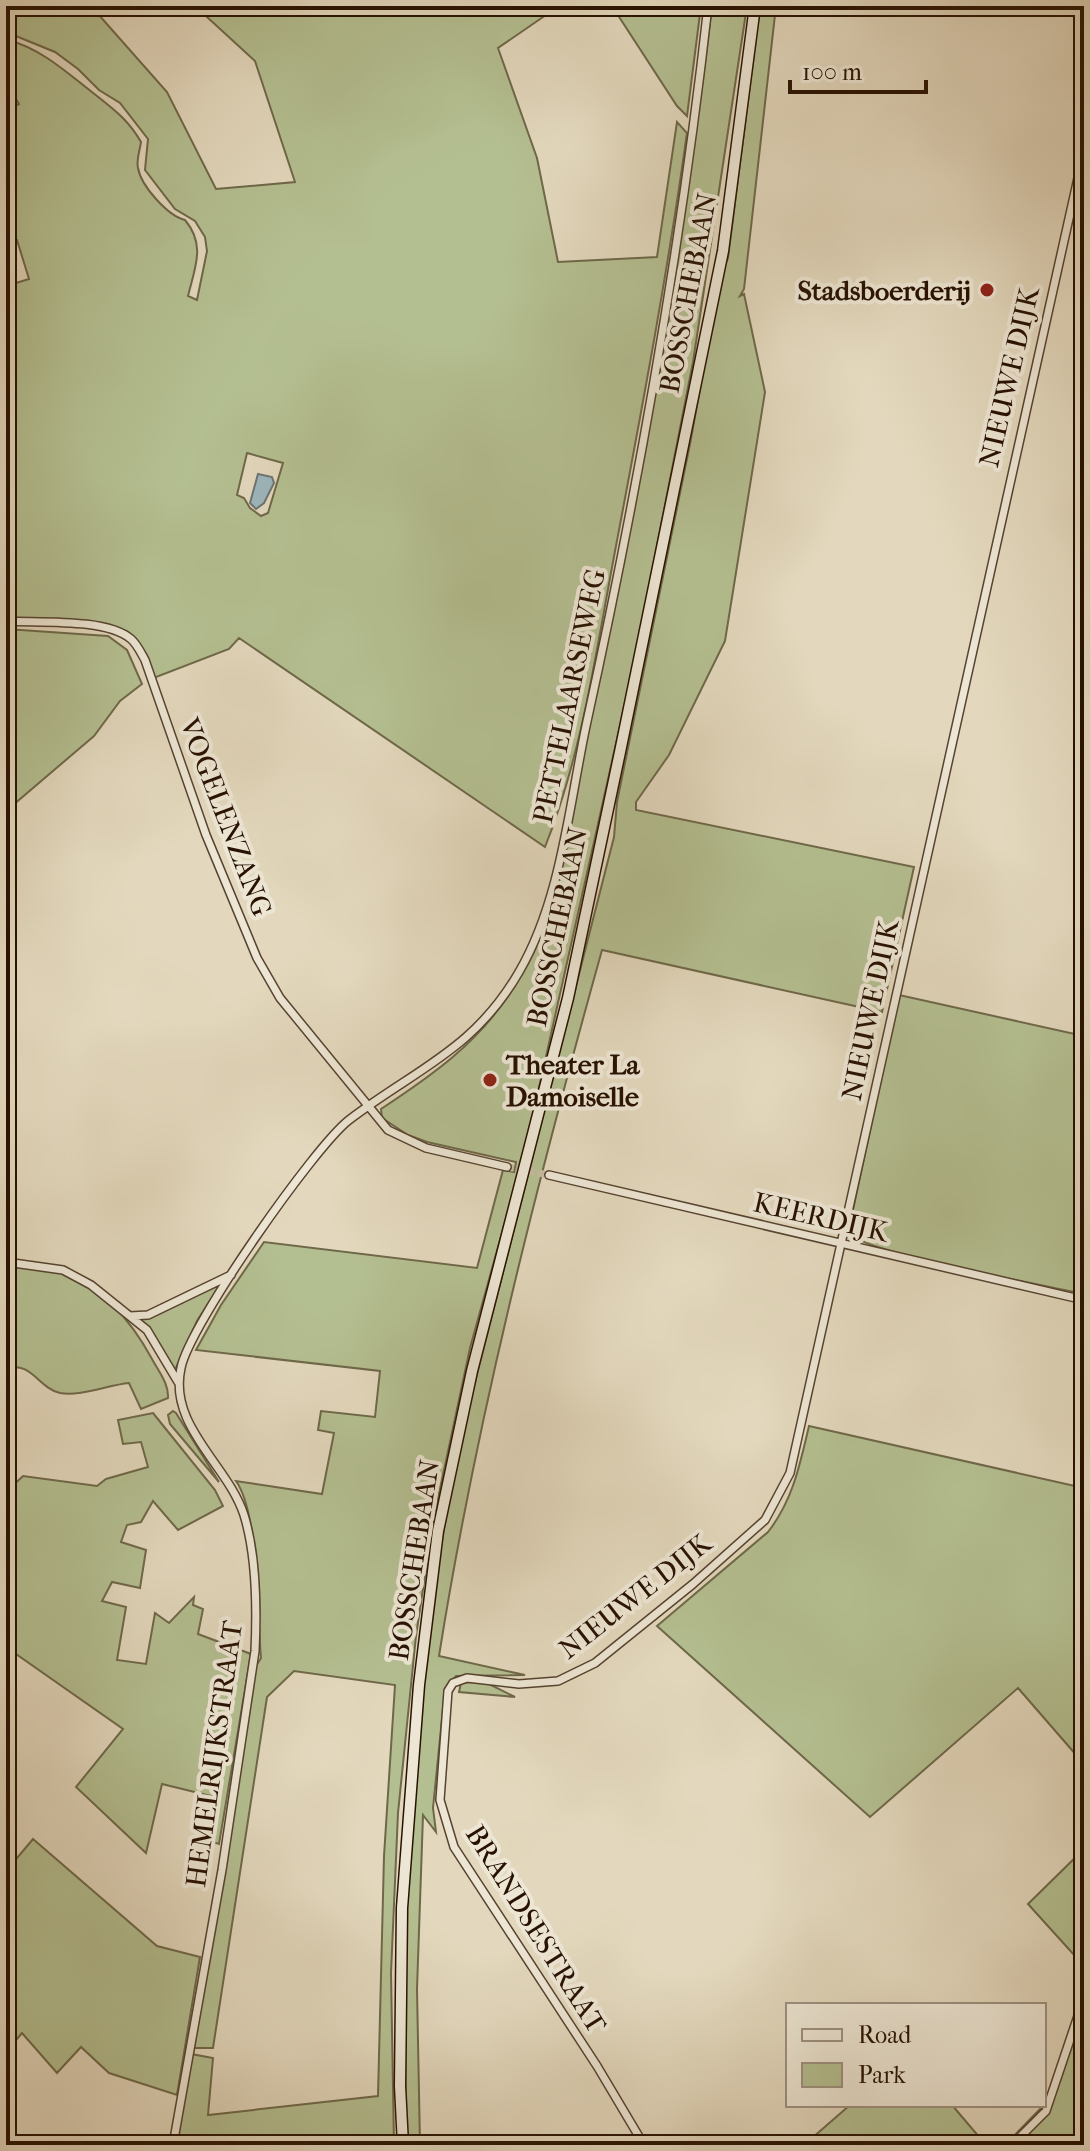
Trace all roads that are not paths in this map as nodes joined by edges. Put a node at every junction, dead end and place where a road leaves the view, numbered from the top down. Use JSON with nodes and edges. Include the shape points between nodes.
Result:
{"nodes":[{"id":1,"x":708,"y":6,"type":"edge"},
{"id":2,"x":755,"y":6,"type":"edge"},
{"id":3,"x":1084,"y":151,"type":"edge"},
{"id":4,"x":6,"y":621,"type":"edge"},
{"id":5,"x":368,"y":1107,"type":"junction"},
{"id":6,"x":507,"y":1167,"type":"tunnel mouth"},
{"id":7,"x":549,"y":1175,"type":"tunnel mouth"},
{"id":8,"x":840,"y":1244,"type":"junction"},
{"id":9,"x":6,"y":1262,"type":"edge"},
{"id":10,"x":233,"y":1274,"type":"junction"},
{"id":11,"x":1084,"y":1300,"type":"edge"},
{"id":12,"x":130,"y":1316,"type":"junction"},
{"id":13,"x":179,"y":1384,"type":"junction"},
{"id":14,"x":459,"y":1679,"type":"joint"},
{"id":15,"x":1084,"y":1998,"type":"edge"},
{"id":16,"x":173,"y":2145,"type":"edge"},
{"id":17,"x":403,"y":2145,"type":"edge"},
{"id":18,"x":644,"y":2145,"type":"edge"},
{"id":19,"x":1012,"y":2145,"type":"edge"}],
"edges":[{"from":1,"to":5,"type":"street","name":"PETTELAARSEWEG","via":[[694,127],[647,414],[603,649],[545,909],[521,969],[488,1016],[446,1056]]},
{"from":2,"to":17,"type":"main road","name":"BOSSCHEBAAN","via":[[723,251],[620,752],[568,998],[472,1371],[438,1531],[419,1685],[402,1908]]},
{"from":3,"to":8,"type":"street","name":"NIEUWE DIJK"},
{"from":4,"to":5,"type":"street","name":"VOGELENZANG","via":[[99,626],[134,641],[257,958],[280,998]]},
{"from":5,"to":6,"type":"street","via":[[388,1130],[406,1140]]},
{"from":5,"to":10,"type":"street","name":"PETTELAARSEWEG","via":[[321,1146]]},
{"from":7,"to":8,"type":"street","name":"KEERDIJK"},
{"from":8,"to":11,"type":"street","name":"KEERDIJK"},
{"from":8,"to":14,"type":"street","name":"NIEUWE DIJK","via":[[790,1473],[765,1520],[578,1673],[537,1684]]},
{"from":9,"to":12,"type":"street","name":"HEMELRIJKSTRAAT","via":[[72,1273]]},
{"from":10,"to":12,"type":"street","name":"PETTELAARSEWEG","via":[[148,1315]]},
{"from":10,"to":13,"type":"street","name":"PETTELAARSEWEG","via":[[190,1344]]},
{"from":12,"to":13,"type":"street","name":"HEMELRIJKSTRAAT","via":[[147,1330]]},
{"from":13,"to":16,"type":"street","name":"HEMELRIJKSTRAAT","via":[[186,1416],[245,1517],[256,1618],[222,1870]]},
{"from":14,"to":18,"type":"street","name":"BRANDSESTRAAT","via":[[448,1691],[440,1800],[444,1825]]},
{"from":15,"to":19,"type":"street","via":[[1046,2111]]}]}
